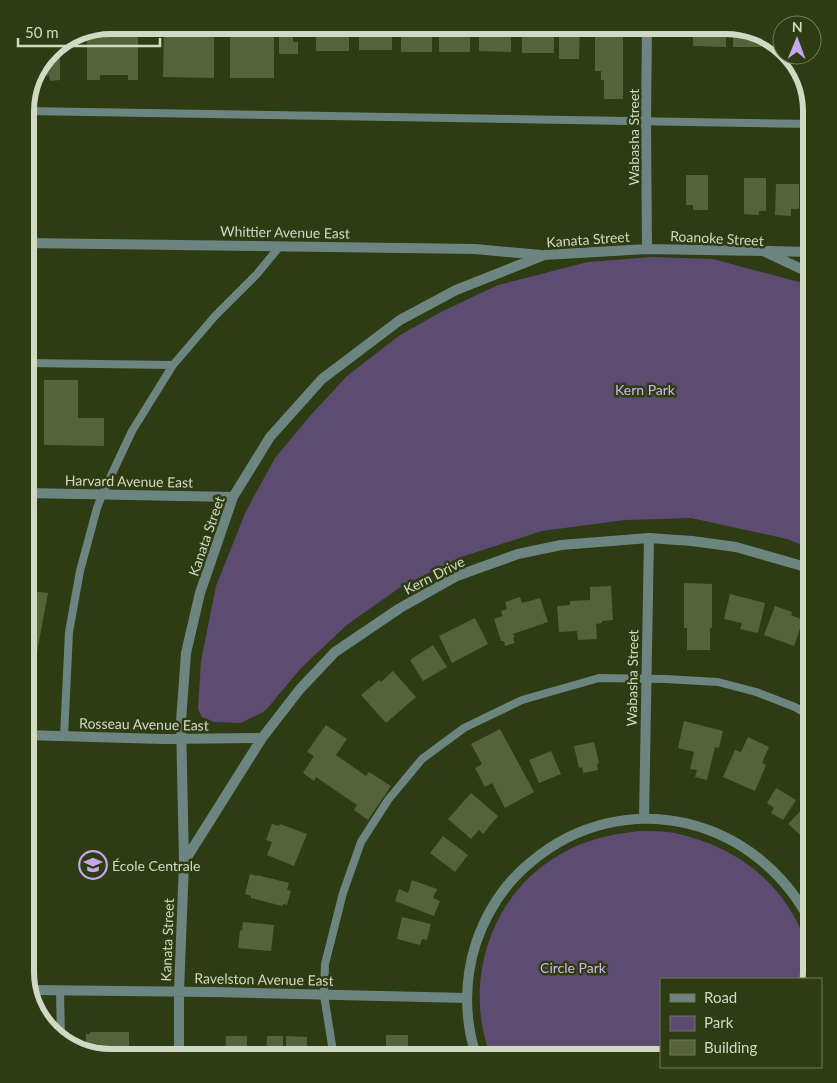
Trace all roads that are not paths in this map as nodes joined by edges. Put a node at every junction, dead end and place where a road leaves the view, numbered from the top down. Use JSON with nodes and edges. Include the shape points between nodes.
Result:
{"nodes":[{"id":1,"x":647,"y":34,"type":"edge"},
{"id":2,"x":34,"y":111,"type":"edge"},
{"id":3,"x":646,"y":122,"type":"junction"},
{"id":4,"x":803,"y":124,"type":"edge"},
{"id":5,"x":34,"y":243,"type":"edge"},
{"id":6,"x":280,"y":246,"type":"junction"},
{"id":7,"x":647,"y":249,"type":"junction"},
{"id":8,"x":763,"y":251,"type":"junction"},
{"id":9,"x":803,"y":252,"type":"edge"},
{"id":10,"x":544,"y":255,"type":"junction"},
{"id":11,"x":803,"y":270,"type":"edge"},
{"id":12,"x":34,"y":363,"type":"edge"},
{"id":13,"x":173,"y":365,"type":"junction"},
{"id":14,"x":34,"y":493,"type":"edge"},
{"id":15,"x":102,"y":495,"type":"junction"},
{"id":16,"x":233,"y":497,"type":"junction"},
{"id":17,"x":649,"y":538,"type":"junction"},
{"id":18,"x":803,"y":567,"type":"edge"},
{"id":19,"x":646,"y":678,"type":"junction"},
{"id":20,"x":803,"y":712,"type":"edge"},
{"id":21,"x":34,"y":736,"type":"edge"},
{"id":22,"x":64,"y":736,"type":"junction"},
{"id":23,"x":262,"y":738,"type":"junction"},
{"id":24,"x":181,"y":739,"type":"junction"},
{"id":25,"x":644,"y":819,"type":"junction"},
{"id":26,"x":184,"y":863,"type":"junction"},
{"id":27,"x":803,"y":908,"type":"edge"},
{"id":28,"x":36,"y":990,"type":"edge"},
{"id":29,"x":60,"y":990,"type":"junction"},
{"id":30,"x":179,"y":991,"type":"junction"},
{"id":31,"x":324,"y":994,"type":"junction"},
{"id":32,"x":467,"y":998,"type":"junction"},
{"id":33,"x":61,"y":1031,"type":"edge"},
{"id":34,"x":178,"y":1049,"type":"edge"},
{"id":35,"x":333,"y":1049,"type":"edge"},
{"id":36,"x":474,"y":1049,"type":"edge"}],
"edges":[{"from":1,"to":3,"type":"street","name":"Wabasha Street"},
{"from":2,"to":3,"type":"lane"},
{"from":3,"to":4,"type":"lane"},
{"from":3,"to":7,"type":"street","name":"Wabasha Street"},
{"from":5,"to":6,"type":"street","name":"Whittier Avenue East"},
{"from":6,"to":10,"type":"street","name":"Whittier Avenue East","via":[[476,249]]},
{"from":6,"to":13,"type":"lane"},
{"from":7,"to":8,"type":"street","name":"Roanoke Street"},
{"from":7,"to":10,"type":"street","name":"Kanata Street"},
{"from":8,"to":9,"type":"street"},
{"from":8,"to":11,"type":"street","name":"Roanoke Street"},
{"from":10,"to":16,"type":"street","name":"Kanata Street","via":[[456,290],[400,320],[322,379],[270,437]]},
{"from":12,"to":13,"type":"lane"},
{"from":13,"to":15,"type":"lane","via":[[132,431]]},
{"from":14,"to":15,"type":"street","name":"Harvard Avenue East"},
{"from":15,"to":16,"type":"street","name":"Harvard Avenue East"},
{"from":15,"to":22,"type":"lane","via":[[80,571],[69,632]]},
{"from":16,"to":24,"type":"street","name":"Kanata Street","via":[[200,593],[186,653]]},
{"from":17,"to":18,"type":"street","name":"Kern Drive","via":[[736,547]]},
{"from":17,"to":19,"type":"street","name":"Wabasha Street"},
{"from":17,"to":23,"type":"street","name":"Kern Drive","via":[[561,545],[518,554],[457,576],[400,608],[335,652],[300,689]]},
{"from":19,"to":20,"type":"lane","via":[[718,682],[756,692]]},
{"from":19,"to":25,"type":"street","name":"Wabasha Street"},
{"from":19,"to":31,"type":"lane","via":[[599,678],[522,700],[464,728],[422,759],[388,800],[361,842],[343,892],[325,964]]},
{"from":21,"to":22,"type":"street","name":"Rosseau Avenue East"},
{"from":22,"to":24,"type":"street","name":"Rosseau Avenue East"},
{"from":23,"to":24,"type":"street","name":"Rosseau Avenue East"},
{"from":23,"to":26,"type":"street","name":"Kern Drive"},
{"from":24,"to":26,"type":"street","name":"Kanata Street"},
{"from":25,"to":27,"type":"street","via":[[689,824],[744,847],[768,865]]},
{"from":25,"to":32,"type":"street","via":[[580,832],[551,847],[525,867],[503,891],[479,934],[470,965]]},
{"from":26,"to":30,"type":"street","name":"Kanata Street"},
{"from":28,"to":29,"type":"street","name":"Ravelston Avenue East"},
{"from":29,"to":30,"type":"street","name":"Ravelston Avenue East"},
{"from":29,"to":33,"type":"lane"},
{"from":30,"to":31,"type":"street","name":"Ravelston Avenue East"},
{"from":30,"to":34,"type":"street","name":"Kanata Street"},
{"from":31,"to":32,"type":"street","name":"Ravelston Avenue East"},
{"from":31,"to":35,"type":"lane"},
{"from":32,"to":36,"type":"street"}]}
